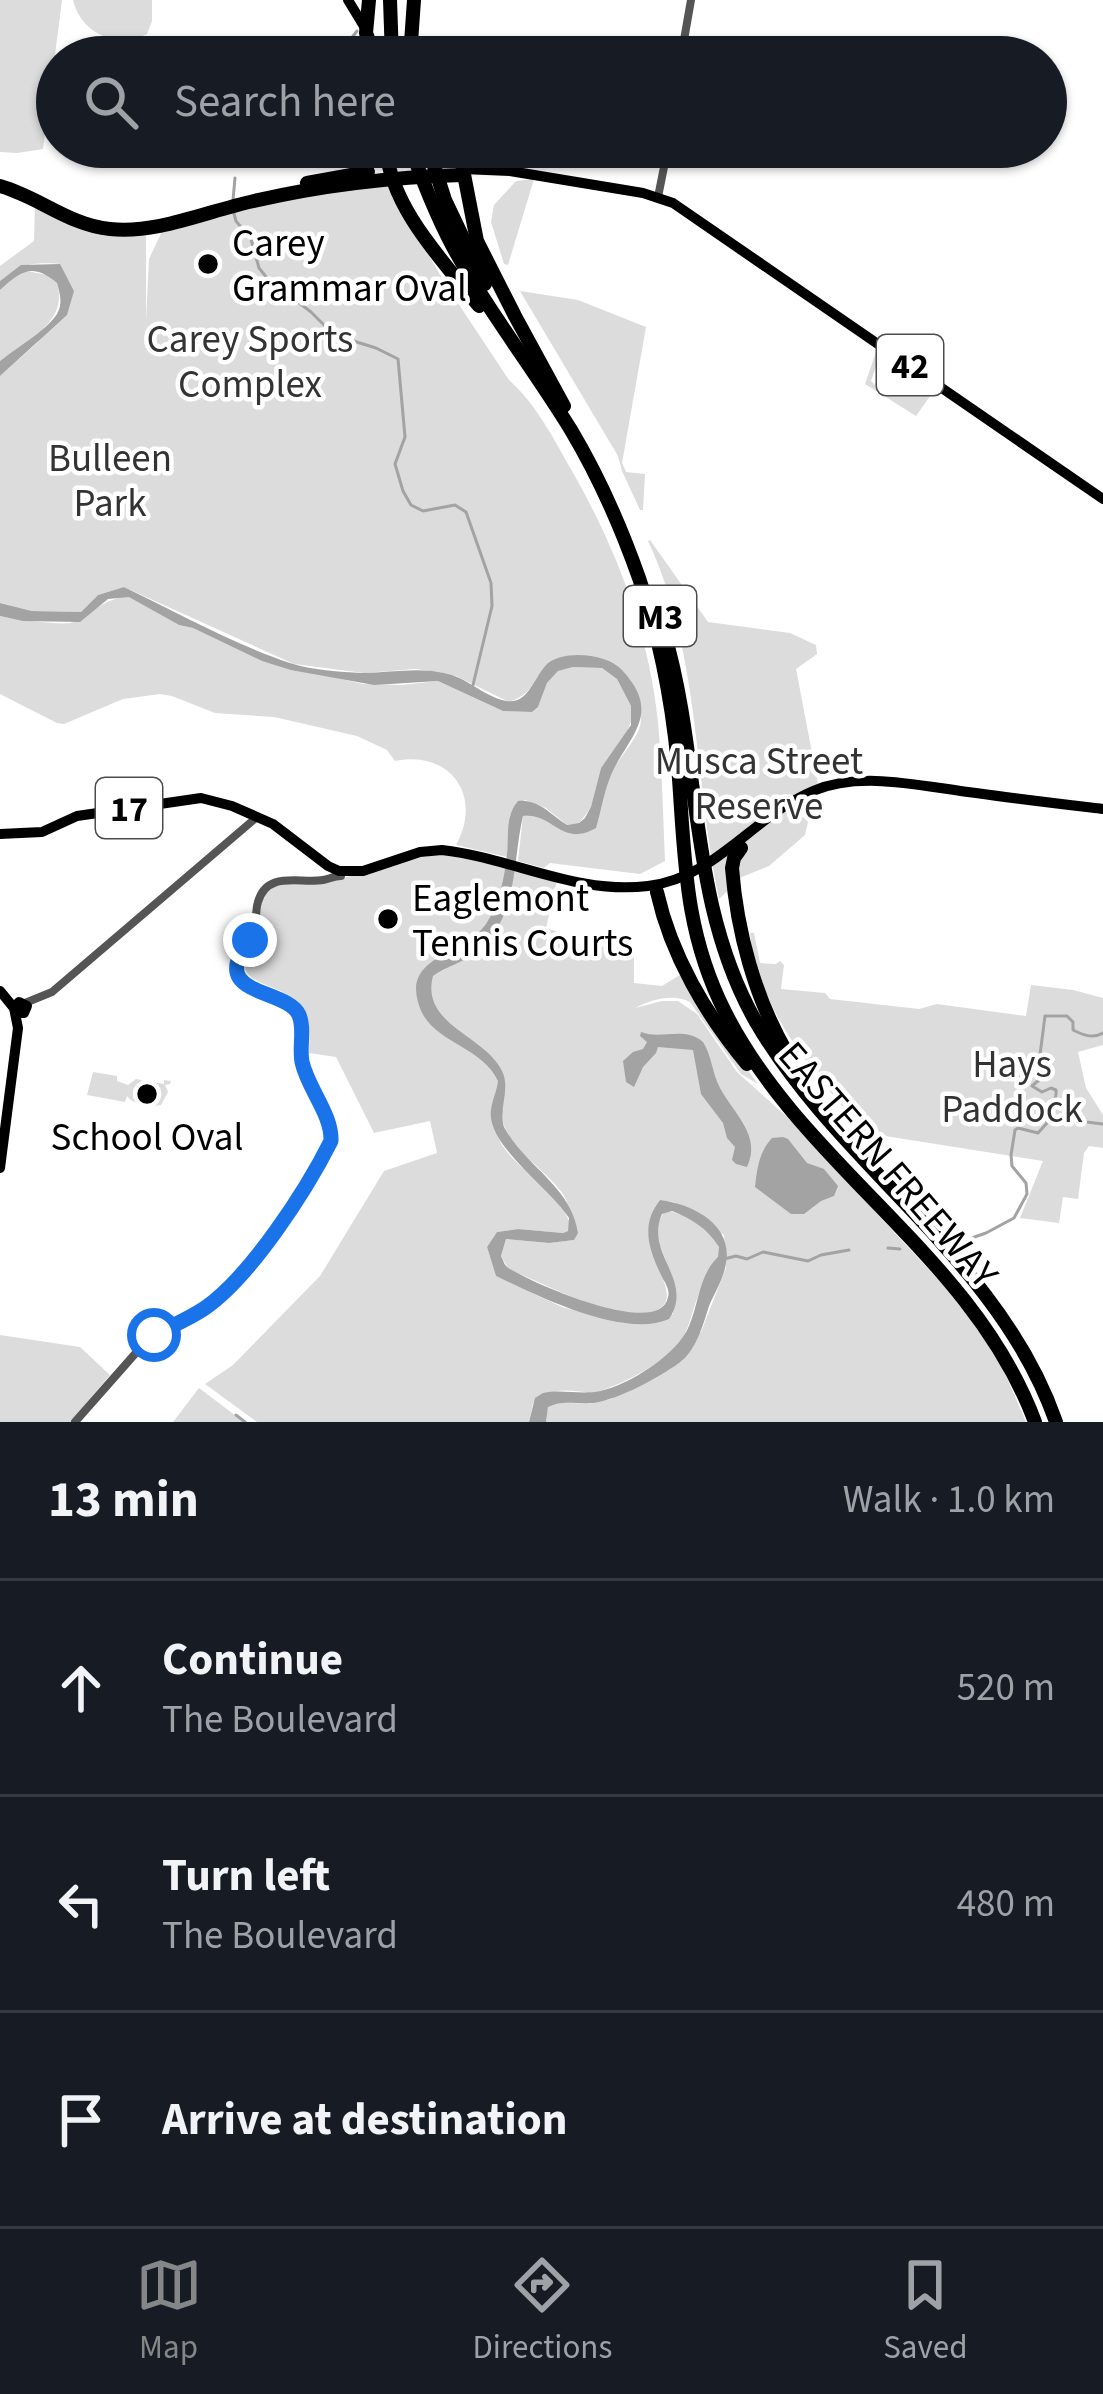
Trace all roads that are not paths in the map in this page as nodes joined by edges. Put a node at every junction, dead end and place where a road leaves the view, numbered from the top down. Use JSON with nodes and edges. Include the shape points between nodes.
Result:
{"nodes":[{"id":1,"x":390,"y":0,"type":"edge"},
{"id":2,"x":691,"y":0,"type":"edge"},
{"id":3,"x":412,"y":1,"type":"edge"},
{"id":4,"x":391,"y":36,"type":"edge"},
{"id":5,"x":413,"y":36,"type":"edge"},
{"id":6,"x":686,"y":36,"type":"edge"},
{"id":7,"x":372,"y":168,"type":"edge"},
{"id":8,"x":396,"y":168,"type":"edge"},
{"id":9,"x":418,"y":168,"type":"edge"},
{"id":10,"x":426,"y":168,"type":"edge"},
{"id":11,"x":435,"y":168,"type":"edge"},
{"id":12,"x":464,"y":168,"type":"edge"},
{"id":13,"x":663,"y":168,"type":"edge"},
{"id":14,"x":465,"y":173,"type":"junction"},
{"id":15,"x":0,"y":182,"type":"edge"},
{"id":16,"x":658,"y":197,"type":"junction"},
{"id":17,"x":521,"y":356,"type":"junction"},
{"id":18,"x":566,"y":410,"type":"junction"},
{"id":19,"x":1103,"y":499,"type":"edge"},
{"id":20,"x":802,"y":799,"type":"junction"},
{"id":21,"x":1103,"y":812,"type":"edge"},
{"id":22,"x":257,"y":816,"type":"junction"},
{"id":23,"x":0,"y":834,"type":"edge"},
{"id":24,"x":303,"y":848,"type":"junction"},
{"id":25,"x":741,"y":848,"type":"junction"},
{"id":26,"x":479,"y":859,"type":"junction"},
{"id":27,"x":720,"y":860,"type":"junction"},
{"id":28,"x":325,"y":868,"type":"junction"},
{"id":29,"x":340,"y":876,"type":"junction"},
{"id":30,"x":733,"y":878,"type":"junction"},
{"id":31,"x":316,"y":880,"type":"junction"},
{"id":32,"x":655,"y":889,"type":"junction"},
{"id":33,"x":1,"y":992,"type":"edge"},
{"id":34,"x":21,"y":1008,"type":"junction"},
{"id":35,"x":800,"y":1120,"type":"junction"},
{"id":36,"x":0,"y":1168,"type":"edge"},
{"id":37,"x":879,"y":1173,"type":"junction"},
{"id":38,"x":75,"y":1422,"type":"edge"},
{"id":39,"x":1035,"y":1422,"type":"edge"},
{"id":40,"x":1056,"y":1422,"type":"edge"}],
"edges":[{"from":1,"to":4,"type":"highway"},
{"from":2,"to":6,"type":"street"},
{"from":3,"to":5,"type":"highway"},
{"from":7,"to":15,"type":"highway","via":[[150,222],[69,213]]},
{"from":8,"to":17,"type":"highway","via":[[433,248]]},
{"from":9,"to":17,"type":"highway","name":"EASTERN FREEWAY","number":"M3","via":[[452,244]]},
{"from":10,"to":14,"type":"highway","number":"42"},
{"from":11,"to":18,"type":"highway","name":"EASTERN FREEWAY","number":"M3","via":[[482,278]]},
{"from":12,"to":14,"type":"highway"},
{"from":13,"to":16,"type":"street"},
{"from":14,"to":16,"type":"main road","number":"42"},
{"from":14,"to":18,"type":"highway","via":[[481,249]]},
{"from":16,"to":19,"type":"main road","number":"42"},
{"from":17,"to":35,"type":"highway","name":"EASTERN FREEWAY","number":"M3","via":[[599,482],[650,615],[674,732],[686,891],[708,973],[746,1049]]},
{"from":18,"to":37,"type":"highway","name":"EASTERN FREEWAY","number":"M3","via":[[651,586],[677,686],[708,896],[732,972],[790,1072]]},
{"from":20,"to":21,"type":"main road","number":"17","via":[[868,782]]},
{"from":20,"to":25,"type":"main road","number":"17"},
{"from":20,"to":27,"type":"main road","number":"17"},
{"from":22,"to":23,"type":"main road","number":"17","via":[[191,798]]},
{"from":22,"to":24,"type":"main road","number":"17"},
{"from":22,"to":34,"type":"street","via":[[48,994]]},
{"from":24,"to":26,"type":"main road","number":"17","via":[[345,872],[432,850]]},
{"from":24,"to":28,"type":"main road","number":"17"},
{"from":25,"to":27,"type":"main road","number":"17"},
{"from":25,"to":30,"type":"highway"},
{"from":26,"to":29,"type":"main road","number":"17","via":[[426,855]]},
{"from":26,"to":32,"type":"main road","number":"17","via":[[618,891]]},
{"from":27,"to":30,"type":"highway"},
{"from":27,"to":32,"type":"main road","number":"17","via":[[687,883]]},
{"from":28,"to":29,"type":"main road","number":"17"},
{"from":28,"to":31,"type":"street"},
{"from":29,"to":31,"type":"street"},
{"from":30,"to":37,"type":"highway","via":[[752,975],[777,1036]]},
{"from":31,"to":38,"type":"street","via":[[278,881],[262,892],[238,965],[248,988],[284,1000],[299,1016],[302,1059],[331,1129],[329,1146],[274,1235],[228,1287],[149,1338]]},
{"from":32,"to":35,"type":"highway","via":[[650,898],[716,1022]]},
{"from":33,"to":34,"type":"main road"},
{"from":34,"to":36,"type":"main road"},
{"from":35,"to":39,"type":"highway","name":"EASTERN FREEWAY","number":"M3","via":[[970,1304]]},
{"from":37,"to":40,"type":"highway","name":"EASTERN FREEWAY","number":"M3","via":[[1004,1318]]}]}
